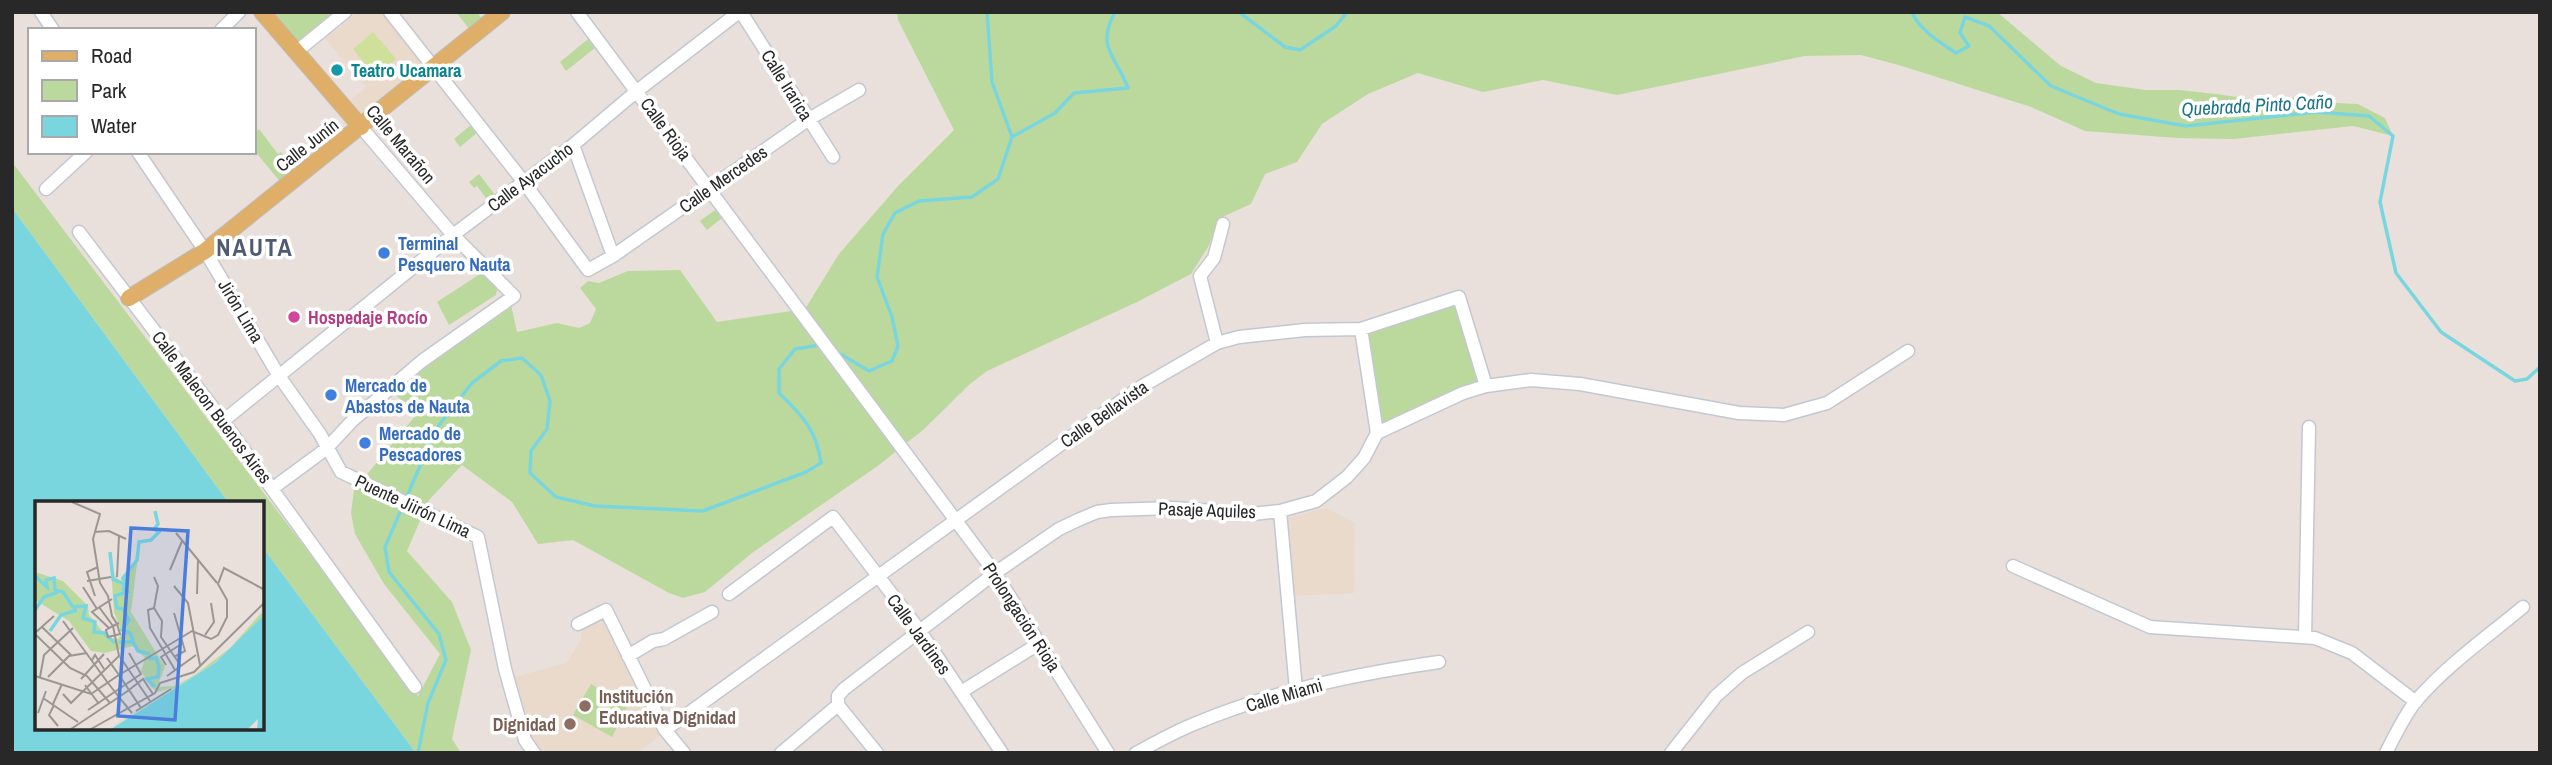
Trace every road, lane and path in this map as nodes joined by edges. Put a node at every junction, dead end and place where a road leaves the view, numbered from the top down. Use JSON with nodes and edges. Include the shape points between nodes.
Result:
{"nodes":[{"id":1,"x":41,"y":12,"type":"edge"},
{"id":2,"x":239,"y":12,"type":"edge"},
{"id":3,"x":262,"y":12,"type":"edge"},
{"id":4,"x":345,"y":12,"type":"edge"},
{"id":5,"x":390,"y":12,"type":"edge"},
{"id":6,"x":502,"y":12,"type":"edge"},
{"id":7,"x":577,"y":12,"type":"edge"},
{"id":8,"x":740,"y":12,"type":"edge"},
{"id":9,"x":52,"y":28,"type":"edge"},
{"id":10,"x":223,"y":28,"type":"edge"},
{"id":11,"x":296,"y":52,"type":"junction"},
{"id":12,"x":433,"y":67,"type":"junction"},
{"id":13,"x":637,"y":90,"type":"junction"},
{"id":14,"x":859,"y":90,"type":"dead end"},
{"id":15,"x":809,"y":120,"type":"junction"},
{"id":16,"x":361,"y":127,"type":"junction"},
{"id":17,"x":573,"y":145,"type":"junction"},
{"id":18,"x":84,"y":154,"type":"edge"},
{"id":19,"x":139,"y":154,"type":"edge"},
{"id":20,"x":833,"y":157,"type":"dead end"},
{"id":21,"x":523,"y":181,"type":"junction"},
{"id":22,"x":708,"y":188,"type":"junction"},
{"id":23,"x":47,"y":189,"type":"dead end"},
{"id":24,"x":1223,"y":224,"type":"dead end"},
{"id":25,"x":79,"y":232,"type":"dead end"},
{"id":26,"x":453,"y":235,"type":"junction"},
{"id":27,"x":205,"y":251,"type":"junction"},
{"id":28,"x":613,"y":256,"type":"junction"},
{"id":29,"x":129,"y":298,"type":"junction"},
{"id":30,"x":1360,"y":330,"type":"junction"},
{"id":31,"x":1217,"y":343,"type":"junction"},
{"id":32,"x":1908,"y":351,"type":"dead end"},
{"id":33,"x":279,"y":376,"type":"junction"},
{"id":34,"x":1486,"y":386,"type":"junction"},
{"id":35,"x":223,"y":421,"type":"junction"},
{"id":36,"x":2309,"y":427,"type":"dead end"},
{"id":37,"x":1377,"y":433,"type":"junction"},
{"id":38,"x":326,"y":449,"type":"junction"},
{"id":39,"x":341,"y":472,"type":"joint"},
{"id":40,"x":930,"y":485,"type":"joint"},
{"id":41,"x":273,"y":488,"type":"junction"},
{"id":42,"x":1280,"y":511,"type":"junction"},
{"id":43,"x":956,"y":521,"type":"junction"},
{"id":44,"x":2012,"y":566,"type":"dead end"},
{"id":45,"x":995,"y":573,"type":"junction"},
{"id":46,"x":878,"y":578,"type":"junction"},
{"id":47,"x":729,"y":594,"type":"dead end"},
{"id":48,"x":2523,"y":607,"type":"dead end"},
{"id":49,"x":712,"y":612,"type":"dead end"},
{"id":50,"x":578,"y":624,"type":"dead end"},
{"id":51,"x":920,"y":631,"type":"junction"},
{"id":52,"x":1808,"y":632,"type":"dead end"},
{"id":53,"x":2305,"y":637,"type":"junction"},
{"id":54,"x":1040,"y":643,"type":"junction"},
{"id":55,"x":628,"y":656,"type":"junction"},
{"id":56,"x":1439,"y":663,"type":"dead end"},
{"id":57,"x":415,"y":687,"type":"dead end"},
{"id":58,"x":1296,"y":690,"type":"junction"},
{"id":59,"x":961,"y":692,"type":"junction"},
{"id":60,"x":2416,"y":702,"type":"junction"},
{"id":61,"x":838,"y":708,"type":"junction"},
{"id":62,"x":665,"y":730,"type":"junction"},
{"id":63,"x":534,"y":753,"type":"edge"},
{"id":64,"x":684,"y":753,"type":"edge"},
{"id":65,"x":781,"y":753,"type":"edge"},
{"id":66,"x":877,"y":753,"type":"edge"},
{"id":67,"x":1002,"y":753,"type":"edge"},
{"id":68,"x":1108,"y":753,"type":"edge"},
{"id":69,"x":1136,"y":753,"type":"edge"},
{"id":70,"x":1671,"y":753,"type":"edge"},
{"id":71,"x":2386,"y":753,"type":"edge"}],
"edges":[{"from":1,"to":9,"type":"street"},
{"from":2,"to":10,"type":"street"},
{"from":3,"to":11,"type":"main road","name":"Calle Marañon"},
{"from":4,"to":11,"type":"street"},
{"from":5,"to":12,"type":"street"},
{"from":6,"to":12,"type":"main road","name":"Calle Junín"},
{"from":7,"to":13,"type":"street","name":"Calle Rioja"},
{"from":8,"to":13,"type":"street","name":"Calle Ayacucho"},
{"from":8,"to":15,"type":"street","name":"Calle Irarica"},
{"from":11,"to":16,"type":"main road","name":"Calle Marañon"},
{"from":12,"to":16,"type":"main road","name":"Calle Junín"},
{"from":12,"to":21,"type":"street"},
{"from":13,"to":17,"type":"street","name":"Calle Ayacucho"},
{"from":13,"to":22,"type":"street","name":"Calle Rioja"},
{"from":14,"to":15,"type":"street","name":"Calle Mercedes"},
{"from":15,"to":20,"type":"street","name":"Calle Irarica"},
{"from":15,"to":22,"type":"street","name":"Calle Mercedes"},
{"from":16,"to":26,"type":"street","name":"Calle Marañon"},
{"from":16,"to":27,"type":"main road","name":"Calle Junín"},
{"from":17,"to":21,"type":"street","name":"Calle Ayacucho"},
{"from":17,"to":28,"type":"street"},
{"from":18,"to":23,"type":"street"},
{"from":19,"to":27,"type":"street","name":"Jirón Lima"},
{"from":21,"to":26,"type":"street","name":"Calle Ayacucho"},
{"from":21,"to":28,"type":"street","name":"Calle Mercedes","via":[[588,270]]},
{"from":22,"to":28,"type":"street","name":"Calle Mercedes"},
{"from":22,"to":40,"type":"street","name":"Calle Rioja"},
{"from":24,"to":31,"type":"street","via":[[1214,258],[1200,276]]},
{"from":25,"to":29,"type":"street","name":"Calle Malecon Buenos Aires"},
{"from":26,"to":33,"type":"street","name":"Calle Ayacucho"},
{"from":26,"to":38,"type":"street","name":"Calle Marañon","via":[[514,296],[422,361]]},
{"from":27,"to":29,"type":"main road","name":"Calle Junín"},
{"from":27,"to":33,"type":"street","name":"Jirón Lima"},
{"from":29,"to":35,"type":"street","name":"Calle Malecon Buenos Aires"},
{"from":30,"to":31,"type":"street","name":"Calle Bellavista","via":[[1305,330]]},
{"from":30,"to":34,"type":"street","name":"Calle Bellavista","via":[[1459,297]]},
{"from":30,"to":37,"type":"street"},
{"from":31,"to":43,"type":"street","name":"Calle Bellavista","via":[[1139,388]]},
{"from":32,"to":34,"type":"street","via":[[1827,403],[1784,415],[1739,413],[1580,384],[1531,380]]},
{"from":33,"to":35,"type":"street","name":"Calle Ayacucho"},
{"from":33,"to":38,"type":"street","name":"Jirón Lima"},
{"from":34,"to":37,"type":"street"},
{"from":35,"to":41,"type":"street","name":"Calle Malecon Buenos Aires"},
{"from":36,"to":53,"type":"street"},
{"from":37,"to":42,"type":"street","name":"Pasaje Aquiles","via":[[1364,458],[1331,492]]},
{"from":38,"to":39,"type":"street","name":"Jirón Lima"},
{"from":38,"to":41,"type":"street"},
{"from":39,"to":63,"type":"street","name":"Puente Jiirón Lima","via":[[478,537],[505,669],[525,740]]},
{"from":40,"to":43,"type":"street","name":"Prolongación Rioja"},
{"from":41,"to":57,"type":"street","name":"Calle Malecon Buenos Aires"},
{"from":42,"to":45,"type":"street","name":"Pasaje Aquiles","via":[[1252,514],[1174,508],[1097,512],[1059,529]]},
{"from":42,"to":58,"type":"street"},
{"from":43,"to":45,"type":"street","name":"Prolongación Rioja"},
{"from":43,"to":46,"type":"street","name":"Calle Bellavista"},
{"from":44,"to":53,"type":"street","via":[[2150,627]]},
{"from":45,"to":51,"type":"street","name":"Pasaje Aquiles"},
{"from":45,"to":54,"type":"street","name":"Prolongación Rioja"},
{"from":46,"to":47,"type":"street","name":"Calle Jardines","via":[[832,517]]},
{"from":46,"to":51,"type":"street","name":"Calle Jardines"},
{"from":46,"to":62,"type":"street","name":"Calle Bellavista"},
{"from":48,"to":60,"type":"street","via":[[2449,668]]},
{"from":49,"to":55,"type":"street"},
{"from":50,"to":55,"type":"street","via":[[606,610]]},
{"from":51,"to":59,"type":"street","name":"Calle Jardines"},
{"from":51,"to":61,"type":"street","name":"Pasaje Aquiles","via":[[844,689],[838,696]]},
{"from":52,"to":70,"type":"street","via":[[1742,673],[1716,696]]},
{"from":53,"to":60,"type":"street","via":[[2352,653]]},
{"from":54,"to":59,"type":"street"},
{"from":54,"to":68,"type":"street","name":"Prolongación Rioja"},
{"from":55,"to":62,"type":"street"},
{"from":56,"to":58,"type":"street","name":"Calle Miami"},
{"from":58,"to":69,"type":"street","name":"Calle Miami","via":[[1194,724]]},
{"from":59,"to":67,"type":"street","name":"Calle Jardines"},
{"from":60,"to":71,"type":"street"},
{"from":61,"to":65,"type":"street","name":"Pasaje Aquiles"},
{"from":61,"to":66,"type":"street"},
{"from":62,"to":64,"type":"street"}]}
